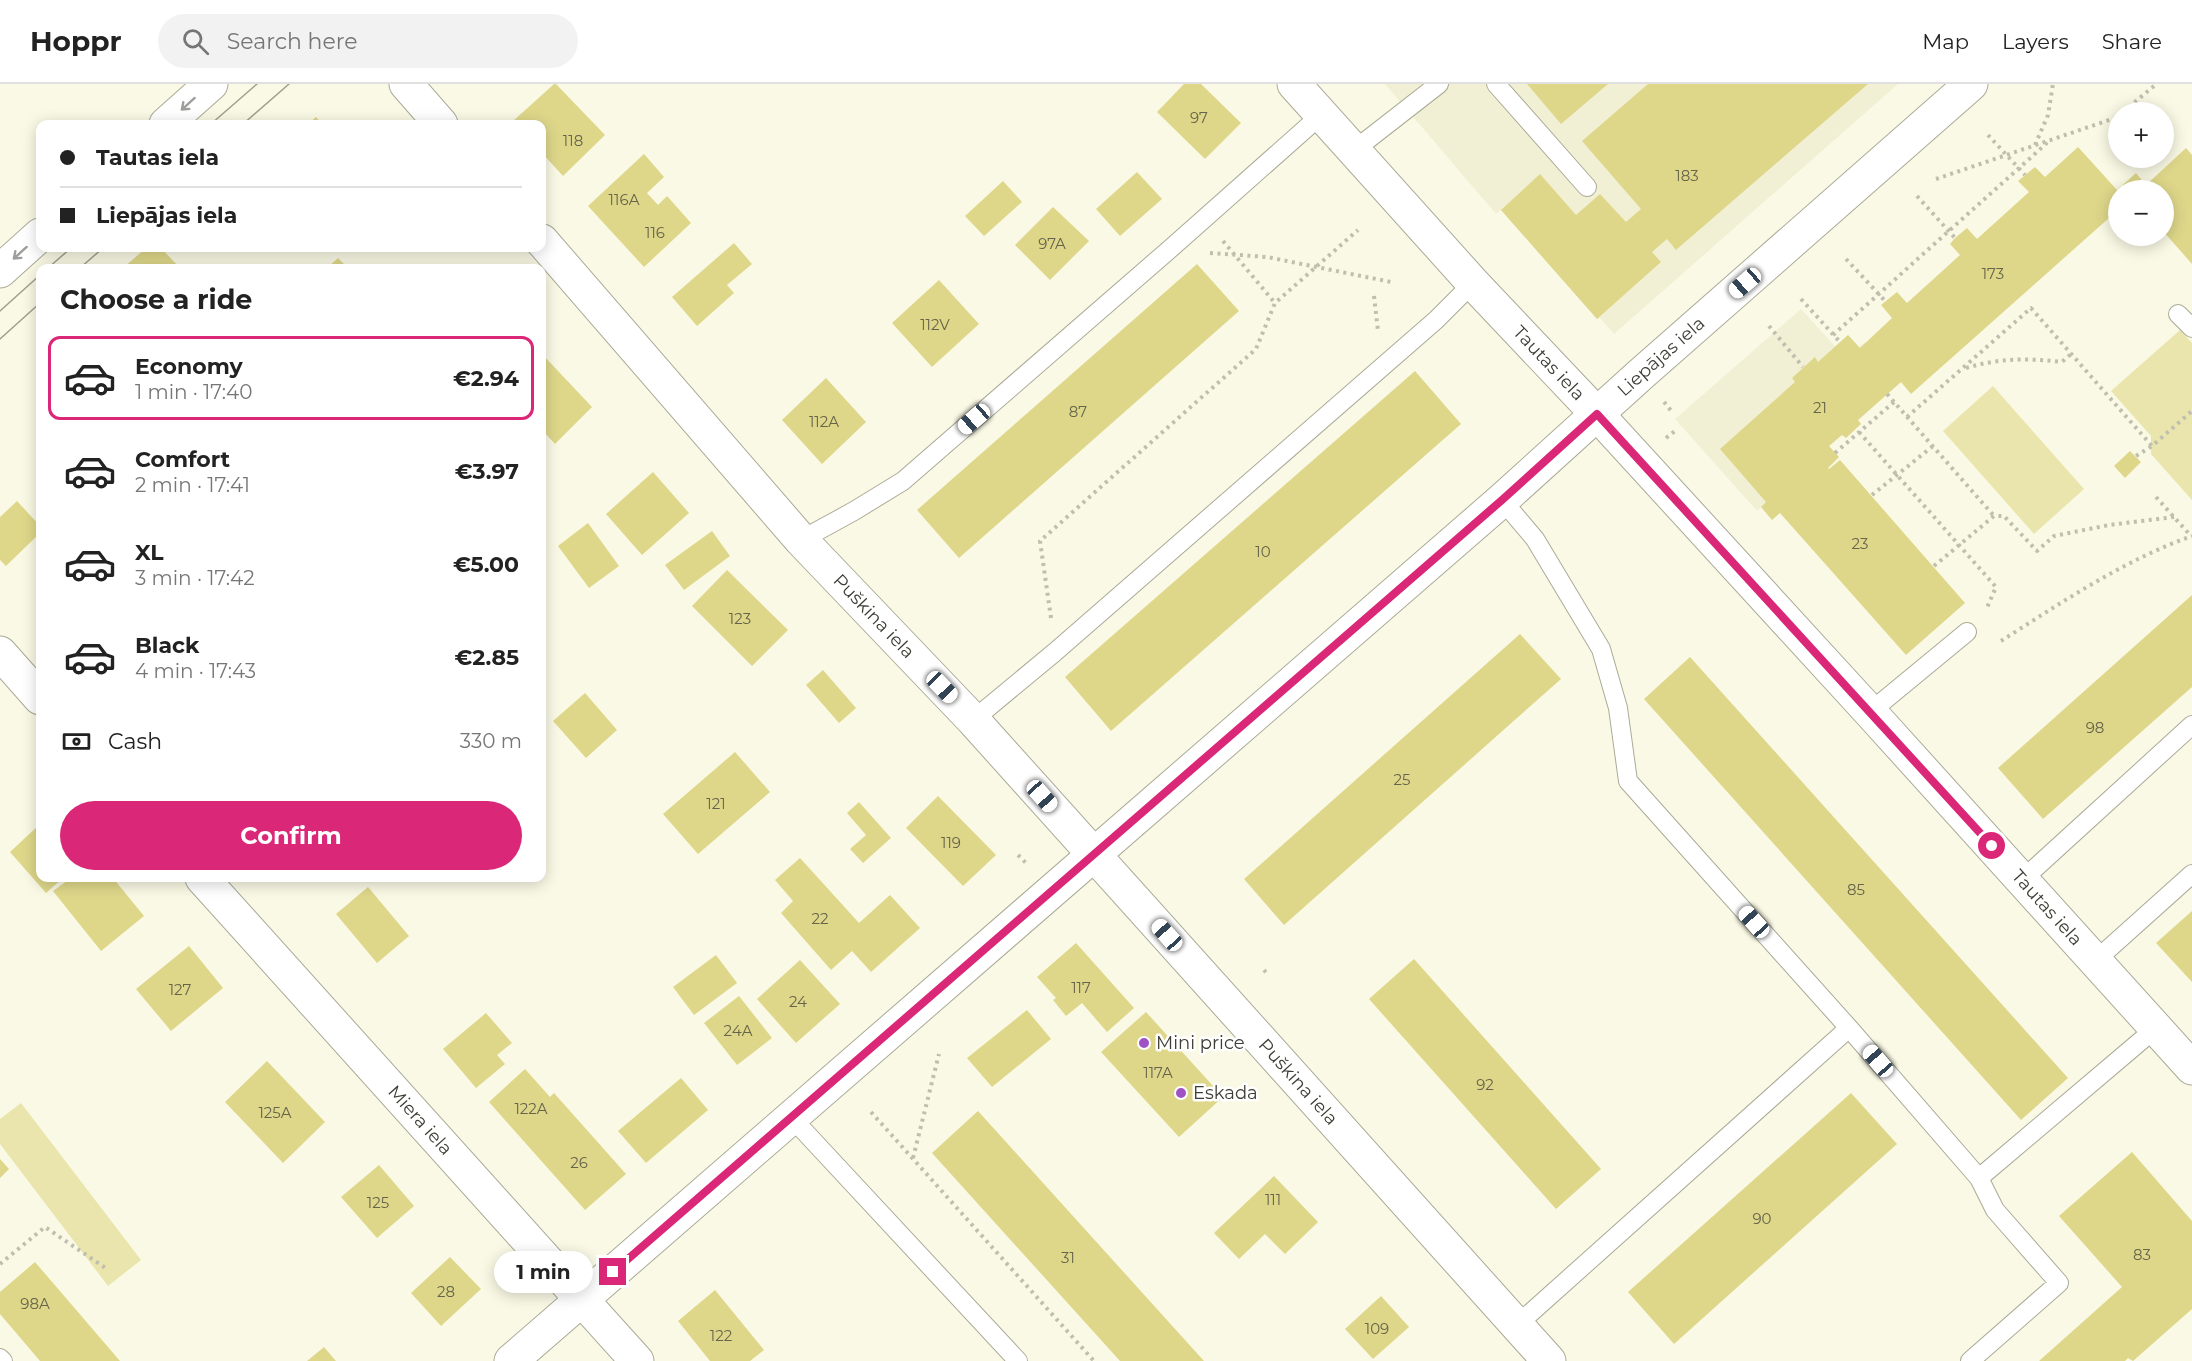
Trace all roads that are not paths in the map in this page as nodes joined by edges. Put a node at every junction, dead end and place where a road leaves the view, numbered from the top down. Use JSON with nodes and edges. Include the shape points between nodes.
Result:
{"nodes":[{"id":1,"x":211,"y":84,"type":"edge"},
{"id":2,"x":406,"y":84,"type":"edge"},
{"id":3,"x":1294,"y":84,"type":"edge"},
{"id":4,"x":1439,"y":84,"type":"edge"},
{"id":5,"x":1496,"y":84,"type":"edge"},
{"id":6,"x":1971,"y":84,"type":"edge"},
{"id":7,"x":1321,"y":115,"type":"junction"},
{"id":8,"x":170,"y":120,"type":"edge"},
{"id":9,"x":438,"y":120,"type":"edge"},
{"id":10,"x":1353,"y":151,"type":"junction"},
{"id":11,"x":1587,"y":187,"type":"dead end"},
{"id":12,"x":36,"y":239,"type":"edge"},
{"id":13,"x":546,"y":245,"type":"edge"},
{"id":14,"x":0,"y":271,"type":"edge"},
{"id":15,"x":1473,"y":283,"type":"junction"},
{"id":16,"x":2178,"y":314,"type":"dead end"},
{"id":17,"x":2192,"y":328,"type":"edge"},
{"id":18,"x":1597,"y":414,"type":"junction"},
{"id":19,"x":1502,"y":500,"type":"junction"},
{"id":20,"x":801,"y":540,"type":"junction"},
{"id":21,"x":1967,"y":632,"type":"dead end"},
{"id":22,"x":0,"y":653,"type":"edge"},
{"id":23,"x":36,"y":694,"type":"edge"},
{"id":24,"x":1870,"y":712,"type":"junction"},
{"id":25,"x":973,"y":720,"type":"junction"},
{"id":26,"x":2192,"y":725,"type":"edge"},
{"id":27,"x":1093,"y":854,"type":"junction"},
{"id":28,"x":2192,"y":874,"type":"edge"},
{"id":29,"x":2022,"y":880,"type":"junction"},
{"id":30,"x":206,"y":882,"type":"edge"},
{"id":31,"x":2095,"y":961,"type":"junction"},
{"id":32,"x":1849,"y":1028,"type":"junction"},
{"id":33,"x":2156,"y":1028,"type":"junction"},
{"id":34,"x":2192,"y":1068,"type":"edge"},
{"id":35,"x":791,"y":1118,"type":"junction"},
{"id":36,"x":1979,"y":1178,"type":"junction"},
{"id":37,"x":582,"y":1299,"type":"junction"},
{"id":38,"x":1517,"y":1325,"type":"junction"},
{"id":39,"x":510,"y":1361,"type":"edge"},
{"id":40,"x":637,"y":1361,"type":"edge"},
{"id":41,"x":1018,"y":1361,"type":"edge"},
{"id":42,"x":1549,"y":1361,"type":"edge"},
{"id":43,"x":1970,"y":1361,"type":"edge"}],
"edges":[{"from":1,"to":8,"type":"street","one_way":true},
{"from":2,"to":9,"type":"street"},
{"from":3,"to":7,"type":"street","name":"Tautas iela"},
{"from":4,"to":10,"type":"lane"},
{"from":5,"to":11,"type":"lane"},
{"from":6,"to":18,"type":"street","name":"Liepājas iela"},
{"from":7,"to":10,"type":"street","name":"Tautas iela"},
{"from":7,"to":20,"type":"lane","via":[[903,481]]},
{"from":10,"to":15,"type":"street","name":"Tautas iela"},
{"from":12,"to":14,"type":"street","one_way":true},
{"from":13,"to":20,"type":"street","name":"Puškina iela"},
{"from":15,"to":18,"type":"street","name":"Tautas iela"},
{"from":15,"to":25,"type":"lane","via":[[1436,320]]},
{"from":16,"to":17,"type":"lane"},
{"from":18,"to":19,"type":"street","name":"Liepājas iela"},
{"from":18,"to":24,"type":"street","name":"Tautas iela"},
{"from":19,"to":27,"type":"street","name":"Liepājas iela"},
{"from":19,"to":32,"type":"lane","via":[[1535,539],[1601,649],[1618,708],[1628,781]]},
{"from":20,"to":25,"type":"street","name":"Puškina iela"},
{"from":21,"to":24,"type":"lane"},
{"from":22,"to":23,"type":"street"},
{"from":24,"to":29,"type":"street","name":"Tautas iela"},
{"from":25,"to":27,"type":"street","name":"Puškina iela"},
{"from":26,"to":29,"type":"lane"},
{"from":27,"to":35,"type":"street","name":"Liepājas iela"},
{"from":27,"to":38,"type":"street","name":"Puškina iela"},
{"from":28,"to":31,"type":"lane"},
{"from":29,"to":31,"type":"street","name":"Tautas iela"},
{"from":30,"to":37,"type":"street","name":"Miera iela"},
{"from":31,"to":33,"type":"street","name":"Tautas iela"},
{"from":32,"to":36,"type":"lane"},
{"from":32,"to":38,"type":"lane"},
{"from":33,"to":34,"type":"street","name":"Tautas iela"},
{"from":33,"to":36,"type":"lane"},
{"from":35,"to":37,"type":"street","name":"Liepājas iela"},
{"from":35,"to":41,"type":"lane"},
{"from":36,"to":43,"type":"lane","via":[[1995,1210],[2059,1283]]},
{"from":37,"to":39,"type":"street","name":"Liepājas iela"},
{"from":37,"to":40,"type":"street","name":"Miera iela"},
{"from":38,"to":42,"type":"street","name":"Puškina iela"}]}
